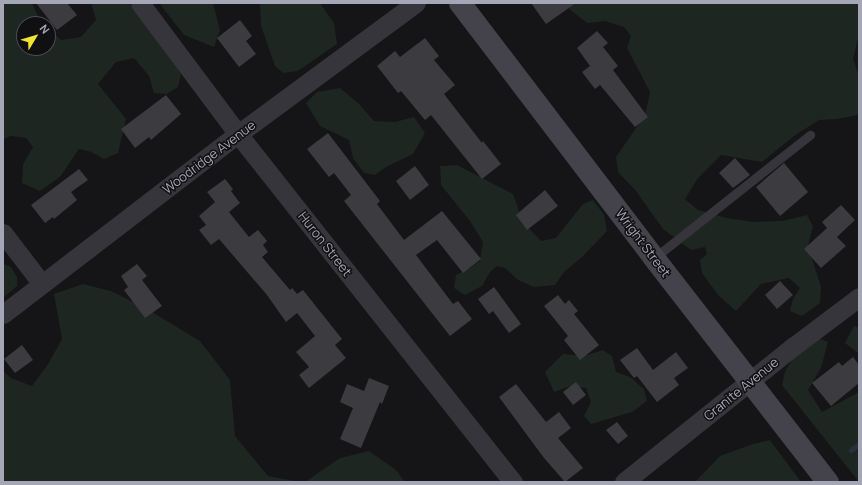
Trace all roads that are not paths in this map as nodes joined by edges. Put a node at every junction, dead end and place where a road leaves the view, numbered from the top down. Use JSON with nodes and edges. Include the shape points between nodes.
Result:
{"nodes":[{"id":1,"x":140,"y":3,"type":"edge"},
{"id":2,"x":416,"y":3,"type":"edge"},
{"id":3,"x":460,"y":3,"type":"edge"},
{"id":4,"x":238,"y":134,"type":"junction"},
{"id":5,"x":810,"y":135,"type":"dead end"},
{"id":6,"x":3,"y":233,"type":"edge"},
{"id":7,"x":654,"y":258,"type":"junction"},
{"id":8,"x":42,"y":284,"type":"junction"},
{"id":9,"x":859,"y":297,"type":"edge"},
{"id":10,"x":3,"y":314,"type":"edge"},
{"id":11,"x":750,"y":382,"type":"junction"},
{"id":12,"x":513,"y":482,"type":"edge"},
{"id":13,"x":624,"y":482,"type":"edge"},
{"id":14,"x":828,"y":482,"type":"edge"}],
"edges":[{"from":1,"to":4,"type":"street","name":"Huron Street"},
{"from":2,"to":4,"type":"street","name":"Woodridge Avenue"},
{"from":3,"to":7,"type":"main road","name":"Wright Street"},
{"from":4,"to":8,"type":"street","name":"Woodridge Avenue"},
{"from":4,"to":12,"type":"street","name":"Huron Street"},
{"from":5,"to":7,"type":"lane"},
{"from":6,"to":8,"type":"street"},
{"from":7,"to":11,"type":"main road","name":"Wright Street"},
{"from":8,"to":10,"type":"street","name":"Woodridge Avenue"},
{"from":9,"to":11,"type":"street","name":"Granite Avenue"},
{"from":11,"to":13,"type":"street","name":"Granite Avenue"},
{"from":11,"to":14,"type":"main road","name":"Wright Street"}]}
